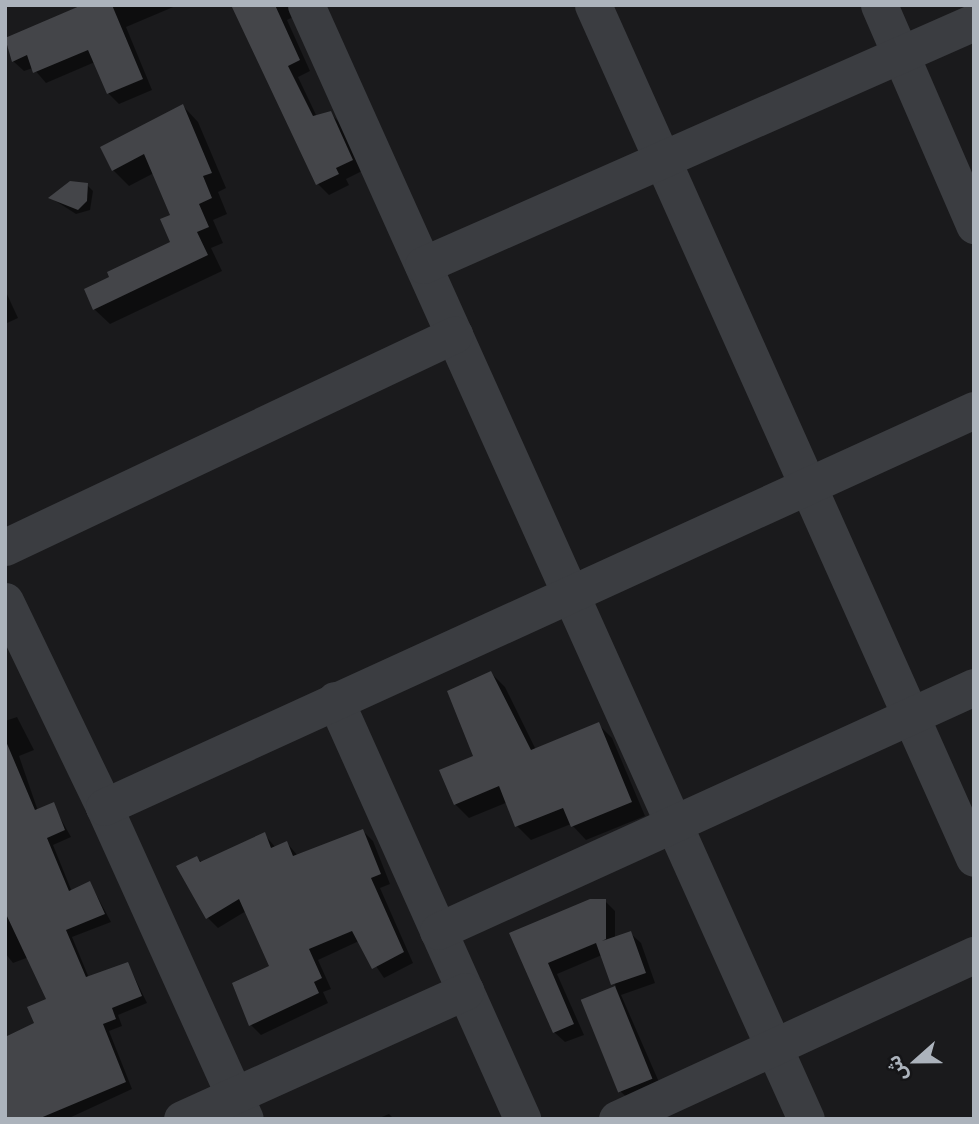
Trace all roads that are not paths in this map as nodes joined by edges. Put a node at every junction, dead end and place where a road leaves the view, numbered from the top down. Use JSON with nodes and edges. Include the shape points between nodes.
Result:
{"nodes":[{"id":1,"x":306,"y":5,"type":"edge"},
{"id":2,"x":593,"y":5,"type":"edge"},
{"id":3,"x":879,"y":5,"type":"edge"},
{"id":4,"x":974,"y":22,"type":"edge"},
{"id":5,"x":901,"y":56,"type":"junction"},
{"id":6,"x":661,"y":159,"type":"junction"},
{"id":7,"x":974,"y":225,"type":"edge"},
{"id":8,"x":423,"y":265,"type":"junction"},
{"id":9,"x":454,"y":335,"type":"junction"},
{"id":10,"x":974,"y":410,"type":"edge"},
{"id":11,"x":808,"y":486,"type":"junction"},
{"id":12,"x":5,"y":547,"type":"edge"},
{"id":13,"x":570,"y":593,"type":"junction"},
{"id":14,"x":5,"y":601,"type":"edge"},
{"id":15,"x":974,"y":687,"type":"edge"},
{"id":16,"x":335,"y":700,"type":"junction"},
{"id":17,"x":911,"y":716,"type":"junction"},
{"id":18,"x":104,"y":807,"type":"junction"},
{"id":19,"x":674,"y":825,"type":"junction"},
{"id":20,"x":974,"y":858,"type":"edge"},
{"id":21,"x":438,"y":931,"type":"junction"},
{"id":22,"x":974,"y":956,"type":"edge"},
{"id":23,"x":465,"y":990,"type":"junction"},
{"id":24,"x":774,"y":1047,"type":"junction"},
{"id":25,"x":240,"y":1107,"type":"edge"},
{"id":26,"x":182,"y":1119,"type":"edge"},
{"id":27,"x":522,"y":1119,"type":"edge"},
{"id":28,"x":617,"y":1119,"type":"edge"},
{"id":29,"x":806,"y":1119,"type":"edge"}],
"edges":[{"from":1,"to":8,"type":"street"},
{"from":2,"to":6,"type":"street"},
{"from":3,"to":5,"type":"street"},
{"from":4,"to":5,"type":"street"},
{"from":5,"to":6,"type":"street"},
{"from":5,"to":7,"type":"street"},
{"from":6,"to":8,"type":"street"},
{"from":6,"to":11,"type":"street"},
{"from":8,"to":9,"type":"street"},
{"from":9,"to":12,"type":"street"},
{"from":9,"to":13,"type":"street"},
{"from":10,"to":11,"type":"street"},
{"from":11,"to":13,"type":"street"},
{"from":11,"to":17,"type":"street"},
{"from":13,"to":16,"type":"street"},
{"from":13,"to":19,"type":"street"},
{"from":14,"to":18,"type":"street"},
{"from":15,"to":17,"type":"street"},
{"from":16,"to":18,"type":"street"},
{"from":16,"to":21,"type":"street"},
{"from":17,"to":19,"type":"street"},
{"from":17,"to":20,"type":"street"},
{"from":18,"to":25,"type":"street"},
{"from":19,"to":21,"type":"street"},
{"from":19,"to":24,"type":"street"},
{"from":21,"to":23,"type":"street"},
{"from":22,"to":24,"type":"street"},
{"from":23,"to":25,"type":"street"},
{"from":23,"to":27,"type":"street"},
{"from":24,"to":28,"type":"street"},
{"from":24,"to":29,"type":"street"},
{"from":25,"to":26,"type":"street"}]}
